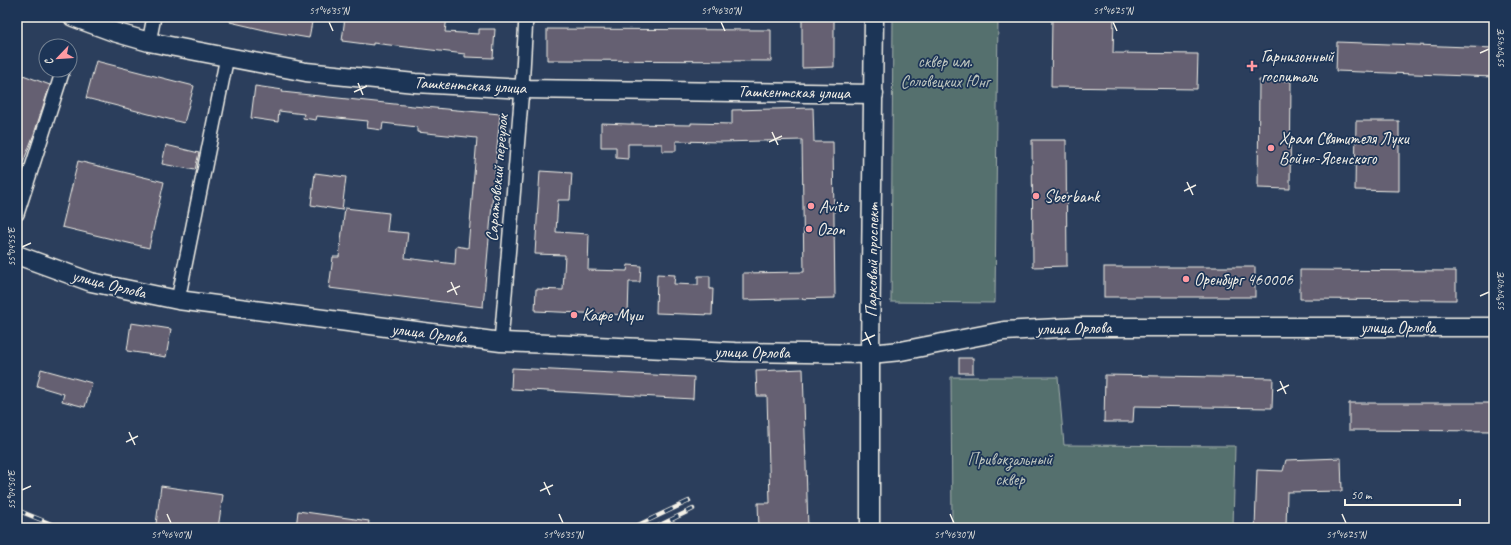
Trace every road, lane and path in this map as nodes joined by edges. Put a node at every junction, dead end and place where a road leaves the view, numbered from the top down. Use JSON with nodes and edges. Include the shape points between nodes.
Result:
{"nodes":[{"id":1,"x":73,"y":17,"type":"edge"},
{"id":2,"x":154,"y":17,"type":"edge"},
{"id":3,"x":526,"y":17,"type":"edge"},
{"id":4,"x":874,"y":17,"type":"edge"},
{"id":5,"x":148,"y":42,"type":"junction"},
{"id":6,"x":227,"y":57,"type":"junction"},
{"id":7,"x":61,"y":78,"type":"edge"},
{"id":8,"x":522,"y":88,"type":"junction"},
{"id":9,"x":874,"y":94,"type":"junction"},
{"id":10,"x":17,"y":214,"type":"edge"},
{"id":11,"x":17,"y":255,"type":"edge"},
{"id":12,"x":178,"y":300,"type":"junction"},
{"id":13,"x":1494,"y":327,"type":"edge"},
{"id":14,"x":501,"y":342,"type":"junction"},
{"id":15,"x":870,"y":354,"type":"junction"},
{"id":16,"x":870,"y":528,"type":"edge"}],
"edges":[{"from":1,"to":5,"type":"street","name":"Ташкентская улица"},
{"from":2,"to":5,"type":"street"},
{"from":3,"to":8,"type":"street","name":"Саратовский переулок"},
{"from":4,"to":9,"type":"street","name":"Парковый проспект"},
{"from":5,"to":6,"type":"street","name":"Ташкентская улица"},
{"from":6,"to":8,"type":"street","name":"Ташкентская улица","via":[[306,72],[415,83]]},
{"from":6,"to":12,"type":"street"},
{"from":7,"to":10,"type":"street"},
{"from":8,"to":9,"type":"street","name":"Ташкентская улица"},
{"from":8,"to":14,"type":"street","name":"Саратовский переулок"},
{"from":9,"to":15,"type":"street","name":"Парковый проспект"},
{"from":11,"to":12,"type":"street","name":"улица Орлова","via":[[91,282]]},
{"from":12,"to":14,"type":"street","name":"улица Орлова"},
{"from":13,"to":15,"type":"street","name":"улица Орлова","via":[[1037,329],[1004,331],[901,351]]},
{"from":14,"to":15,"type":"street","name":"улица Орлова","via":[[735,352]]},
{"from":15,"to":16,"type":"street","name":"Парковый проспект"}]}
